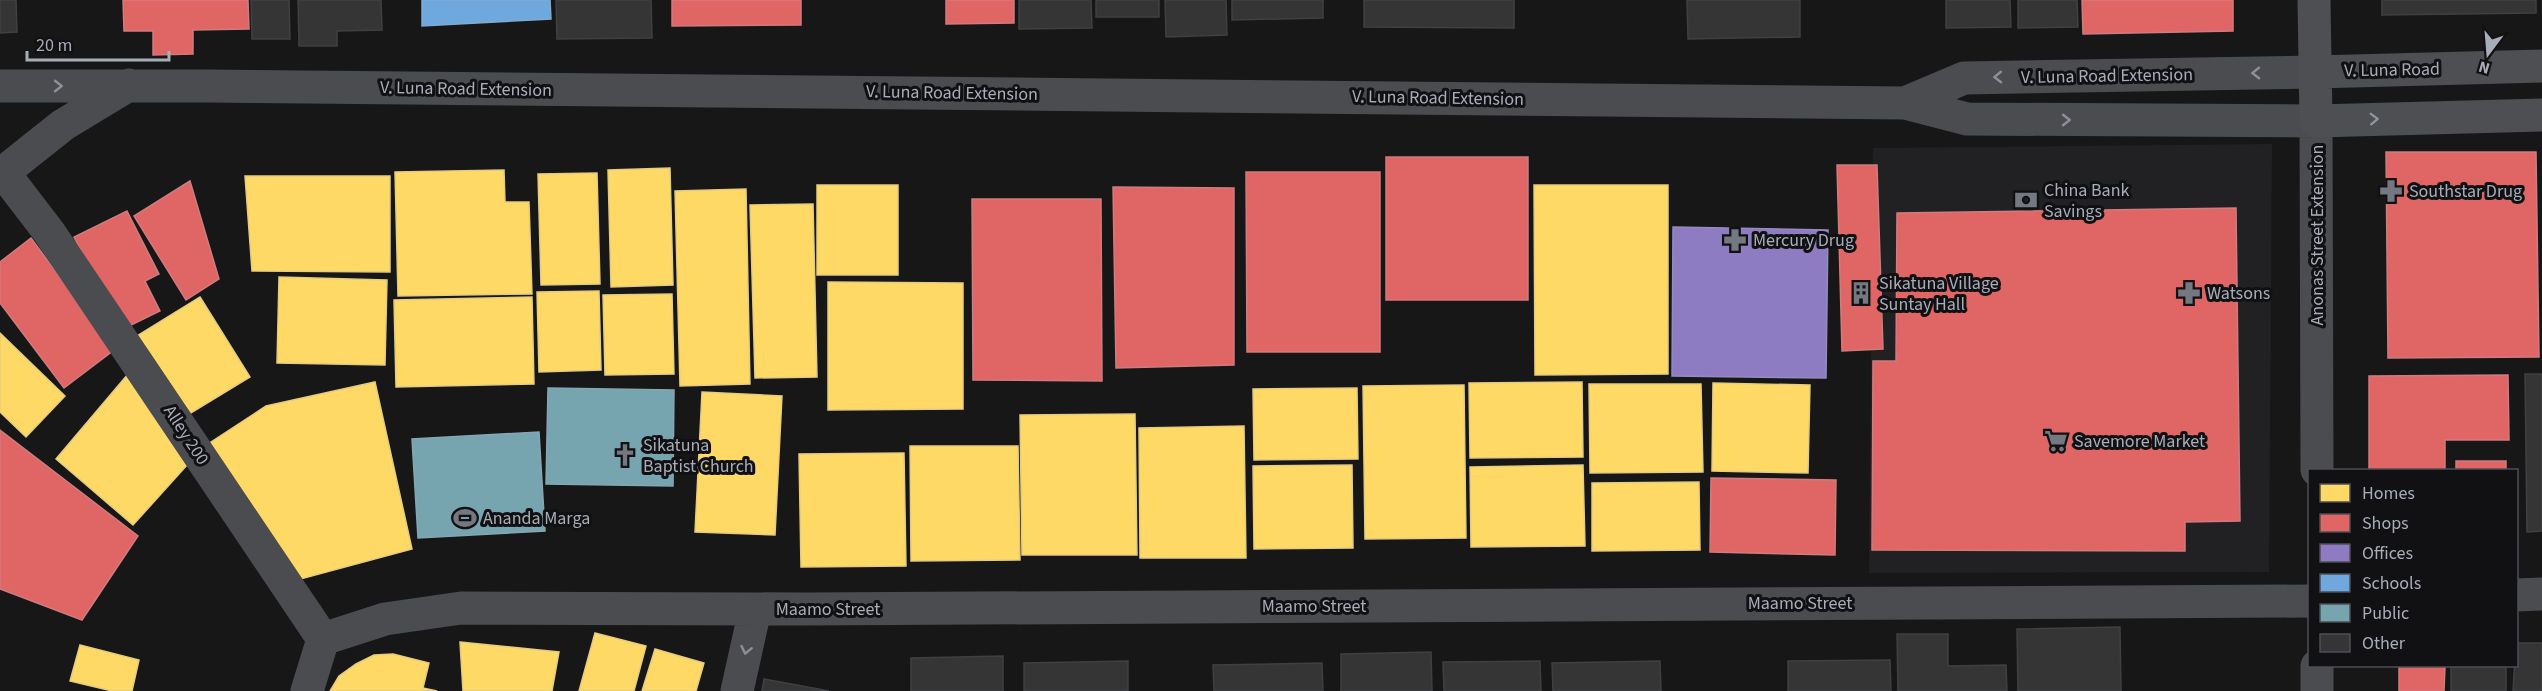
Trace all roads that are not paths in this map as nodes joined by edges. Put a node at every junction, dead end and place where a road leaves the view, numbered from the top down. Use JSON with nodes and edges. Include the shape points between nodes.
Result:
{"nodes":[{"id":1,"x":2314,"y":0,"type":"edge"},
{"id":2,"x":2542,"y":66,"type":"edge"},
{"id":3,"x":2315,"y":72,"type":"junction"},
{"id":4,"x":129,"y":85,"type":"junction"},
{"id":5,"x":0,"y":86,"type":"edge"},
{"id":6,"x":1905,"y":103,"type":"junction"},
{"id":7,"x":2542,"y":115,"type":"edge"},
{"id":8,"x":2316,"y":121,"type":"junction"},
{"id":9,"x":1,"y":174,"type":"edge"},
{"id":10,"x":2318,"y":469,"type":"edge"},
{"id":11,"x":2542,"y":594,"type":"edge"},
{"id":12,"x":2518,"y":596,"type":"edge"},
{"id":13,"x":2308,"y":601,"type":"edge"},
{"id":14,"x":755,"y":610,"type":"junction"},
{"id":15,"x":323,"y":639,"type":"junction"},
{"id":16,"x":2317,"y":667,"type":"edge"},
{"id":17,"x":307,"y":691,"type":"edge"},
{"id":18,"x":737,"y":691,"type":"edge"},
{"id":19,"x":2317,"y":691,"type":"edge"}],
"edges":[{"from":1,"to":3,"type":"main road","name":"Anonas Street Extension"},
{"from":2,"to":3,"type":"main road","name":"V. Luna Road"},
{"from":3,"to":6,"type":"street","name":"V. Luna Road Extension","one_way":true,"via":[[1965,78]]},
{"from":3,"to":8,"type":"main road","name":"Anonas Street Extension"},
{"from":5,"to":4,"type":"street","name":"V. Luna Road Extension","one_way":true},
{"from":4,"to":6,"type":"street","name":"V. Luna Road Extension"},
{"from":4,"to":9,"type":"street","via":[[63,125]]},
{"from":6,"to":8,"type":"street","name":"V. Luna Road Extension","one_way":true,"via":[[1967,119]]},
{"from":8,"to":7,"type":"main road","one_way":true},
{"from":8,"to":10,"type":"street","name":"Anonas Street Extension"},
{"from":9,"to":15,"type":"street","name":"Alley 200","via":[[49,232]]},
{"from":11,"to":12,"type":"street"},
{"from":13,"to":14,"type":"street","name":"Maamo Street"},
{"from":14,"to":15,"type":"street","name":"Maamo Street","via":[[461,608],[385,619]]},
{"from":14,"to":18,"type":"street","one_way":true},
{"from":15,"to":17,"type":"street"},
{"from":16,"to":19,"type":"street"}]}
